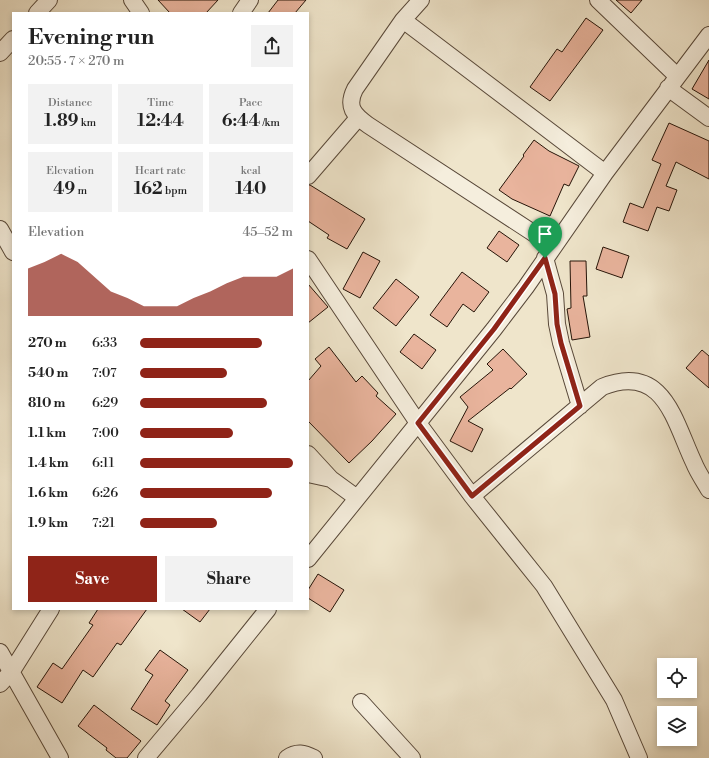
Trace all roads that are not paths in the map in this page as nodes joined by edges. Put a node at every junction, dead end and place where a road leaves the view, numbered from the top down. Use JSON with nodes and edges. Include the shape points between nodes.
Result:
{"nodes":[{"id":1,"x":49,"y":0,"type":"edge"},
{"id":2,"x":132,"y":0,"type":"edge"},
{"id":3,"x":250,"y":0,"type":"edge"},
{"id":4,"x":421,"y":0,"type":"edge"},
{"id":5,"x":598,"y":0,"type":"edge"},
{"id":6,"x":38,"y":12,"type":"edge"},
{"id":7,"x":139,"y":12,"type":"edge"},
{"id":8,"x":242,"y":12,"type":"edge"},
{"id":9,"x":404,"y":20,"type":"junction"},
{"id":10,"x":709,"y":35,"type":"edge"},
{"id":11,"x":12,"y":40,"type":"edge"},
{"id":12,"x":0,"y":53,"type":"edge"},
{"id":13,"x":673,"y":82,"type":"junction"},
{"id":14,"x":358,"y":118,"type":"junction"},
{"id":15,"x":709,"y":118,"type":"edge"},
{"id":16,"x":605,"y":173,"type":"junction"},
{"id":17,"x":309,"y":175,"type":"edge"},
{"id":18,"x":0,"y":229,"type":"edge"},
{"id":19,"x":12,"y":250,"type":"edge"},
{"id":20,"x":549,"y":252,"type":"junction"},
{"id":21,"x":309,"y":260,"type":"edge"},
{"id":22,"x":580,"y":406,"type":"junction"},
{"id":23,"x":418,"y":423,"type":"junction"},
{"id":24,"x":309,"y":455,"type":"edge"},
{"id":25,"x":309,"y":474,"type":"edge"},
{"id":26,"x":332,"y":479,"type":"junction"},
{"id":27,"x":709,"y":490,"type":"edge"},
{"id":28,"x":472,"y":496,"type":"junction"},
{"id":29,"x":356,"y":498,"type":"junction"},
{"id":30,"x":309,"y":558,"type":"edge"},
{"id":31,"x":50,"y":610,"type":"edge"},
{"id":32,"x":267,"y":610,"type":"edge"},
{"id":33,"x":0,"y":652,"type":"edge"},
{"id":34,"x":12,"y":671,"type":"junction"},
{"id":35,"x":0,"y":684,"type":"edge"},
{"id":36,"x":361,"y":702,"type":"dead end"},
{"id":37,"x":60,"y":758,"type":"edge"},
{"id":38,"x":146,"y":758,"type":"edge"},
{"id":39,"x":287,"y":758,"type":"edge"},
{"id":40,"x":314,"y":758,"type":"edge"},
{"id":41,"x":412,"y":758,"type":"edge"},
{"id":42,"x":639,"y":758,"type":"edge"}],
"edges":[{"from":1,"to":6,"type":"street"},
{"from":2,"to":7,"type":"street"},
{"from":3,"to":8,"type":"street"},
{"from":4,"to":9,"type":"street"},
{"from":5,"to":13,"type":"street"},
{"from":9,"to":14,"type":"street","via":[[352,96],[352,109]]},
{"from":9,"to":16,"type":"street"},
{"from":10,"to":13,"type":"street"},
{"from":11,"to":12,"type":"street"},
{"from":13,"to":15,"type":"street"},
{"from":13,"to":16,"type":"street"},
{"from":14,"to":17,"type":"street"},
{"from":14,"to":20,"type":"street"},
{"from":16,"to":20,"type":"street"},
{"from":18,"to":19,"type":"street"},
{"from":20,"to":22,"type":"street","via":[[557,324]]},
{"from":20,"to":23,"type":"street","via":[[494,329]]},
{"from":21,"to":23,"type":"street"},
{"from":22,"to":27,"type":"street","via":[[602,387],[616,382],[632,380],[655,391],[674,414],[694,464]]},
{"from":22,"to":28,"type":"street"},
{"from":23,"to":28,"type":"street"},
{"from":23,"to":29,"type":"street"},
{"from":24,"to":26,"type":"street"},
{"from":25,"to":26,"type":"street"},
{"from":26,"to":29,"type":"street"},
{"from":28,"to":42,"type":"street","via":[[544,586],[614,700]]},
{"from":29,"to":30,"type":"street"},
{"from":31,"to":34,"type":"street"},
{"from":32,"to":38,"type":"street"},
{"from":33,"to":34,"type":"street"},
{"from":34,"to":35,"type":"street"},
{"from":34,"to":37,"type":"street"},
{"from":36,"to":41,"type":"street"},
{"from":39,"to":40,"type":"street","via":[[292,754],[303,753]]}]}
